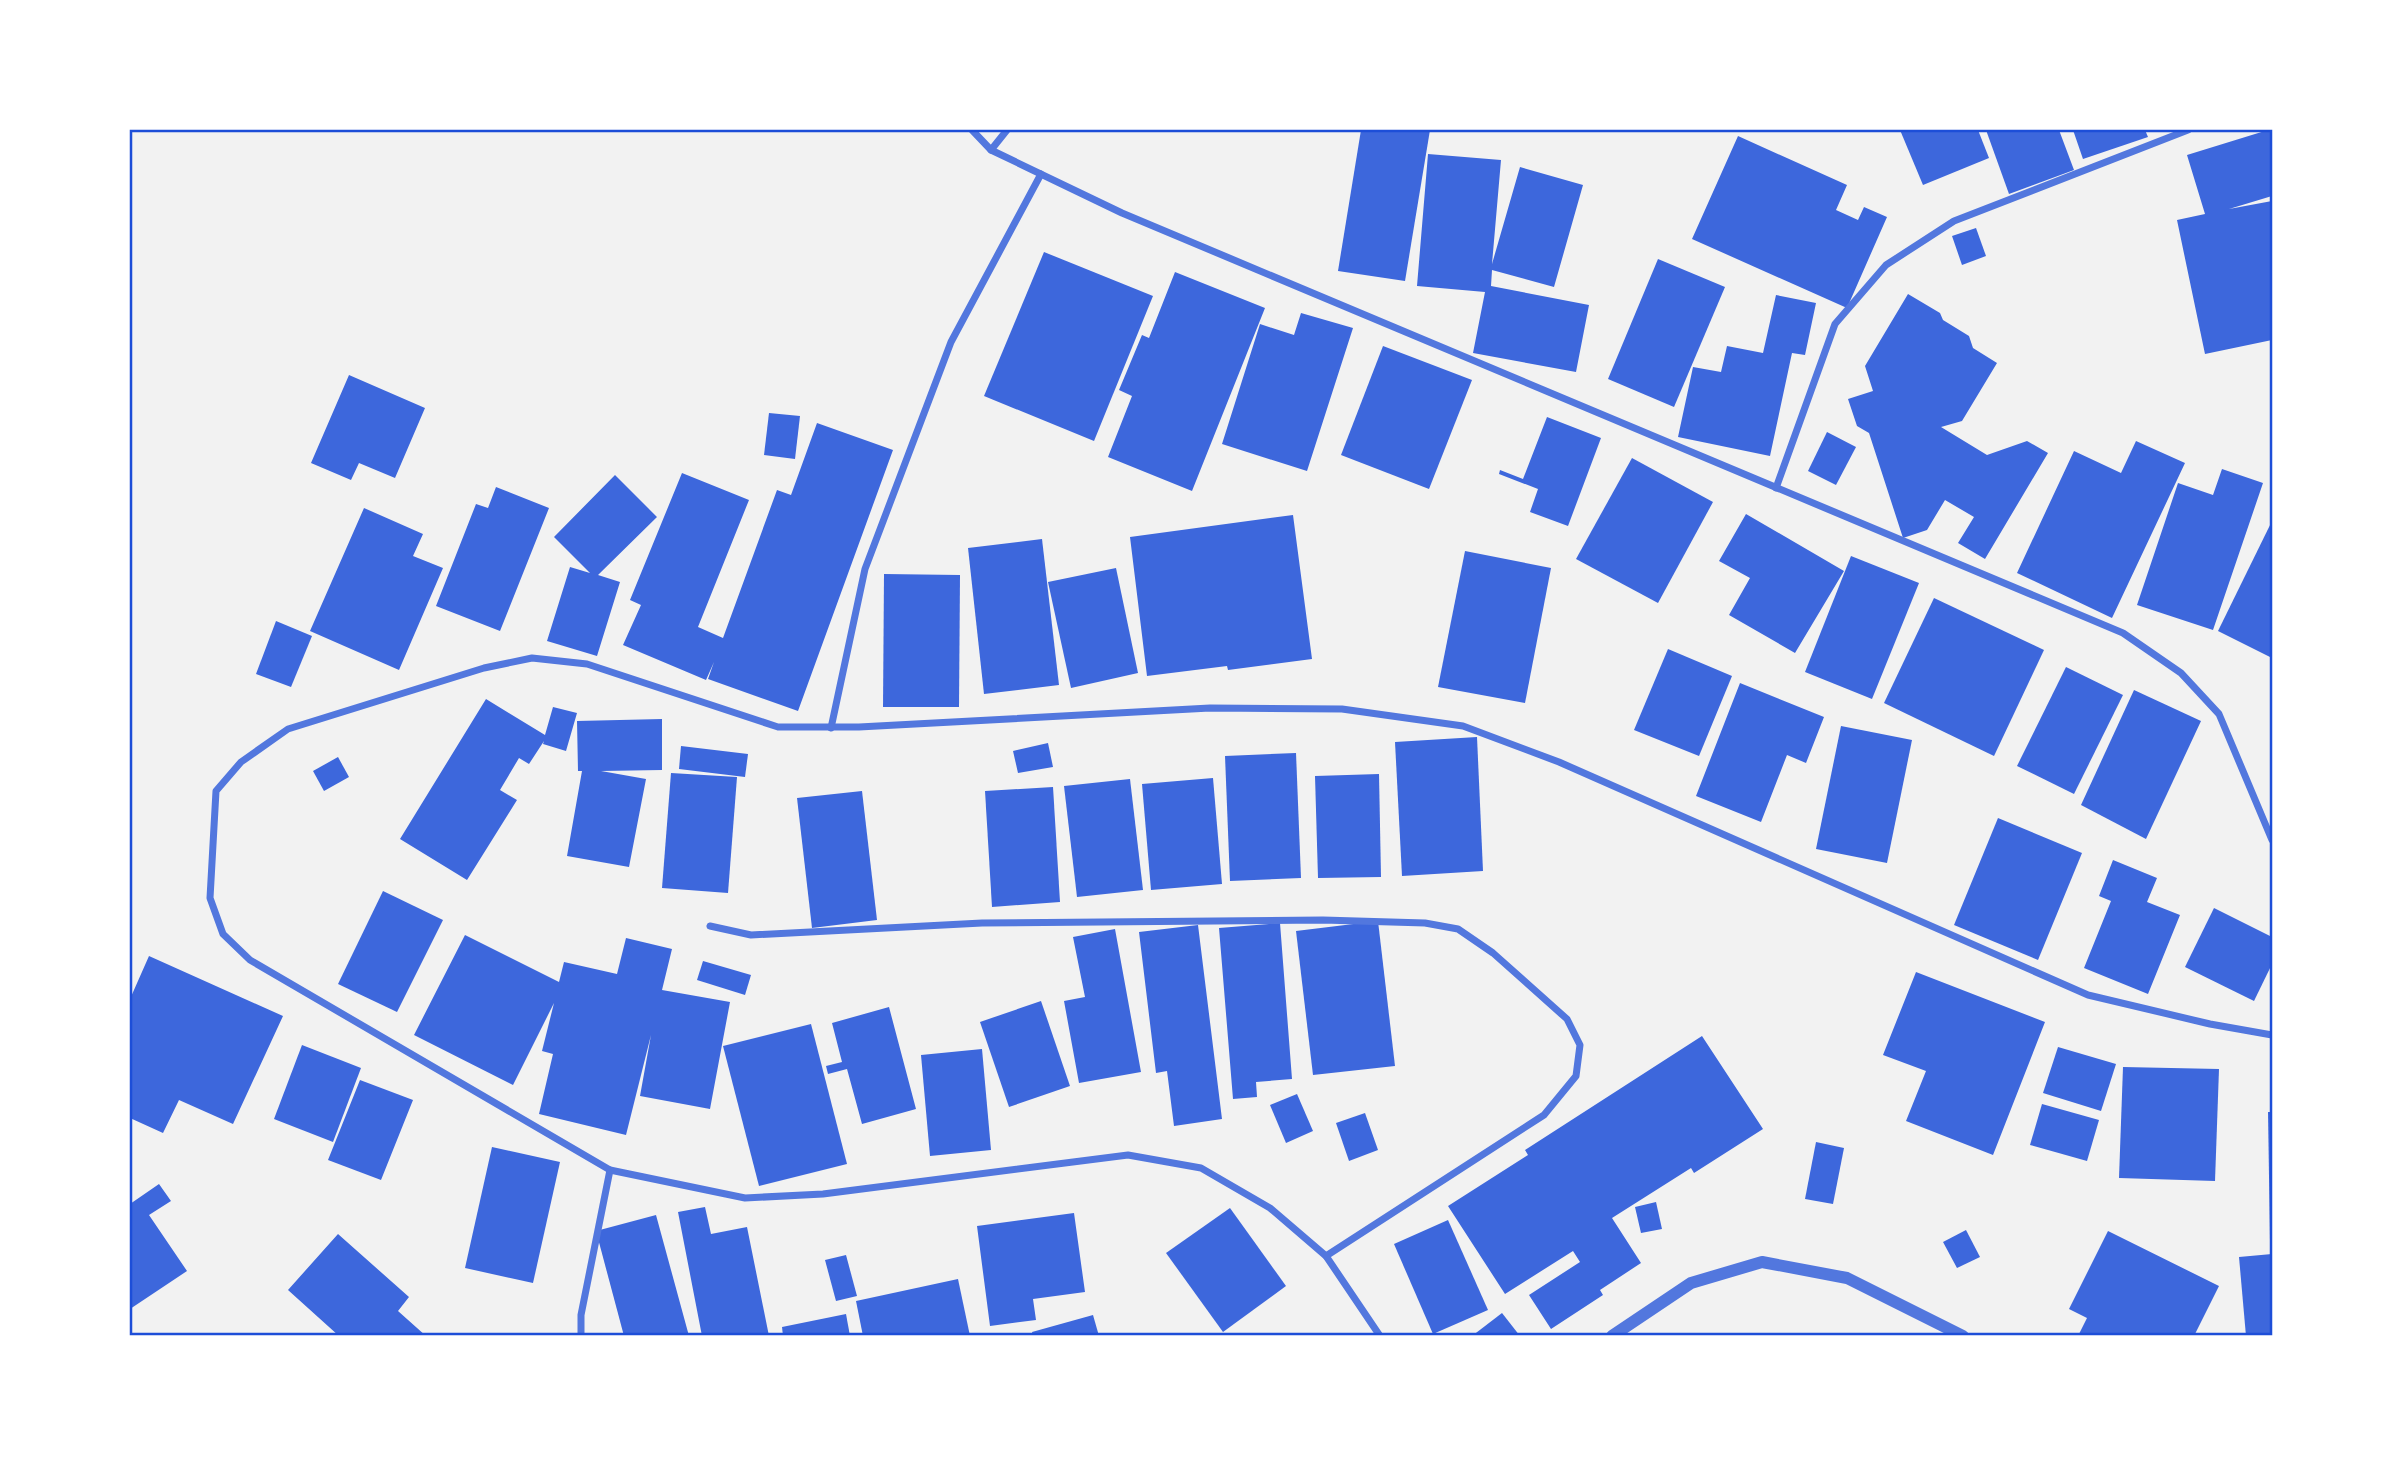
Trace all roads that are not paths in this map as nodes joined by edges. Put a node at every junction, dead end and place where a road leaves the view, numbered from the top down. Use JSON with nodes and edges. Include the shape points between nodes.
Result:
{"nodes":[{"id":1,"x":972,"y":130,"type":"edge"},
{"id":2,"x":1007,"y":130,"type":"edge"},
{"id":3,"x":2188,"y":130,"type":"edge"},
{"id":4,"x":991,"y":150,"type":"junction"},
{"id":5,"x":1041,"y":174,"type":"junction"},
{"id":6,"x":1776,"y":488,"type":"junction"},
{"id":7,"x":831,"y":728,"type":"junction"},
{"id":8,"x":2273,"y":840,"type":"edge"},
{"id":9,"x":710,"y":926,"type":"dead end"},
{"id":10,"x":2273,"y":1035,"type":"edge"},
{"id":11,"x":610,"y":1170,"type":"junction"},
{"id":12,"x":1326,"y":1256,"type":"junction"},
{"id":13,"x":581,"y":1335,"type":"edge"},
{"id":14,"x":1380,"y":1335,"type":"edge"},
{"id":15,"x":1612,"y":1335,"type":"edge"},
{"id":16,"x":1963,"y":1335,"type":"edge"}],
"edges":[{"from":1,"to":4,"type":"street"},
{"from":2,"to":4,"type":"street"},
{"from":3,"to":6,"type":"street","via":[[1954,221],[1886,265],[1835,324]]},
{"from":4,"to":5,"type":"street"},
{"from":5,"to":6,"type":"street","via":[[1122,214]]},
{"from":5,"to":7,"type":"street","via":[[951,342],[865,569]]},
{"from":6,"to":8,"type":"street","via":[[2123,634],[2180,673],[2219,714]]},
{"from":7,"to":10,"type":"street","via":[[1210,708],[1342,709],[1463,726],[1559,762],[2088,995]]},
{"from":7,"to":11,"type":"street","via":[[778,727],[587,664],[532,658],[484,668],[288,729],[242,762],[216,791],[210,898],[223,934],[250,960]]},
{"from":9,"to":12,"type":"street","via":[[751,935],[982,923],[1309,920],[1425,923],[1458,929],[1493,953],[1567,1019],[1580,1045],[1576,1076],[1544,1115]]},
{"from":11,"to":12,"type":"street","via":[[745,1198],[823,1194],[1128,1155],[1201,1168],[1270,1208]]},
{"from":11,"to":13,"type":"street"},
{"from":12,"to":14,"type":"street"},
{"from":15,"to":16,"type":"street","via":[[1692,1283],[1762,1262],[1847,1278]]}]}
